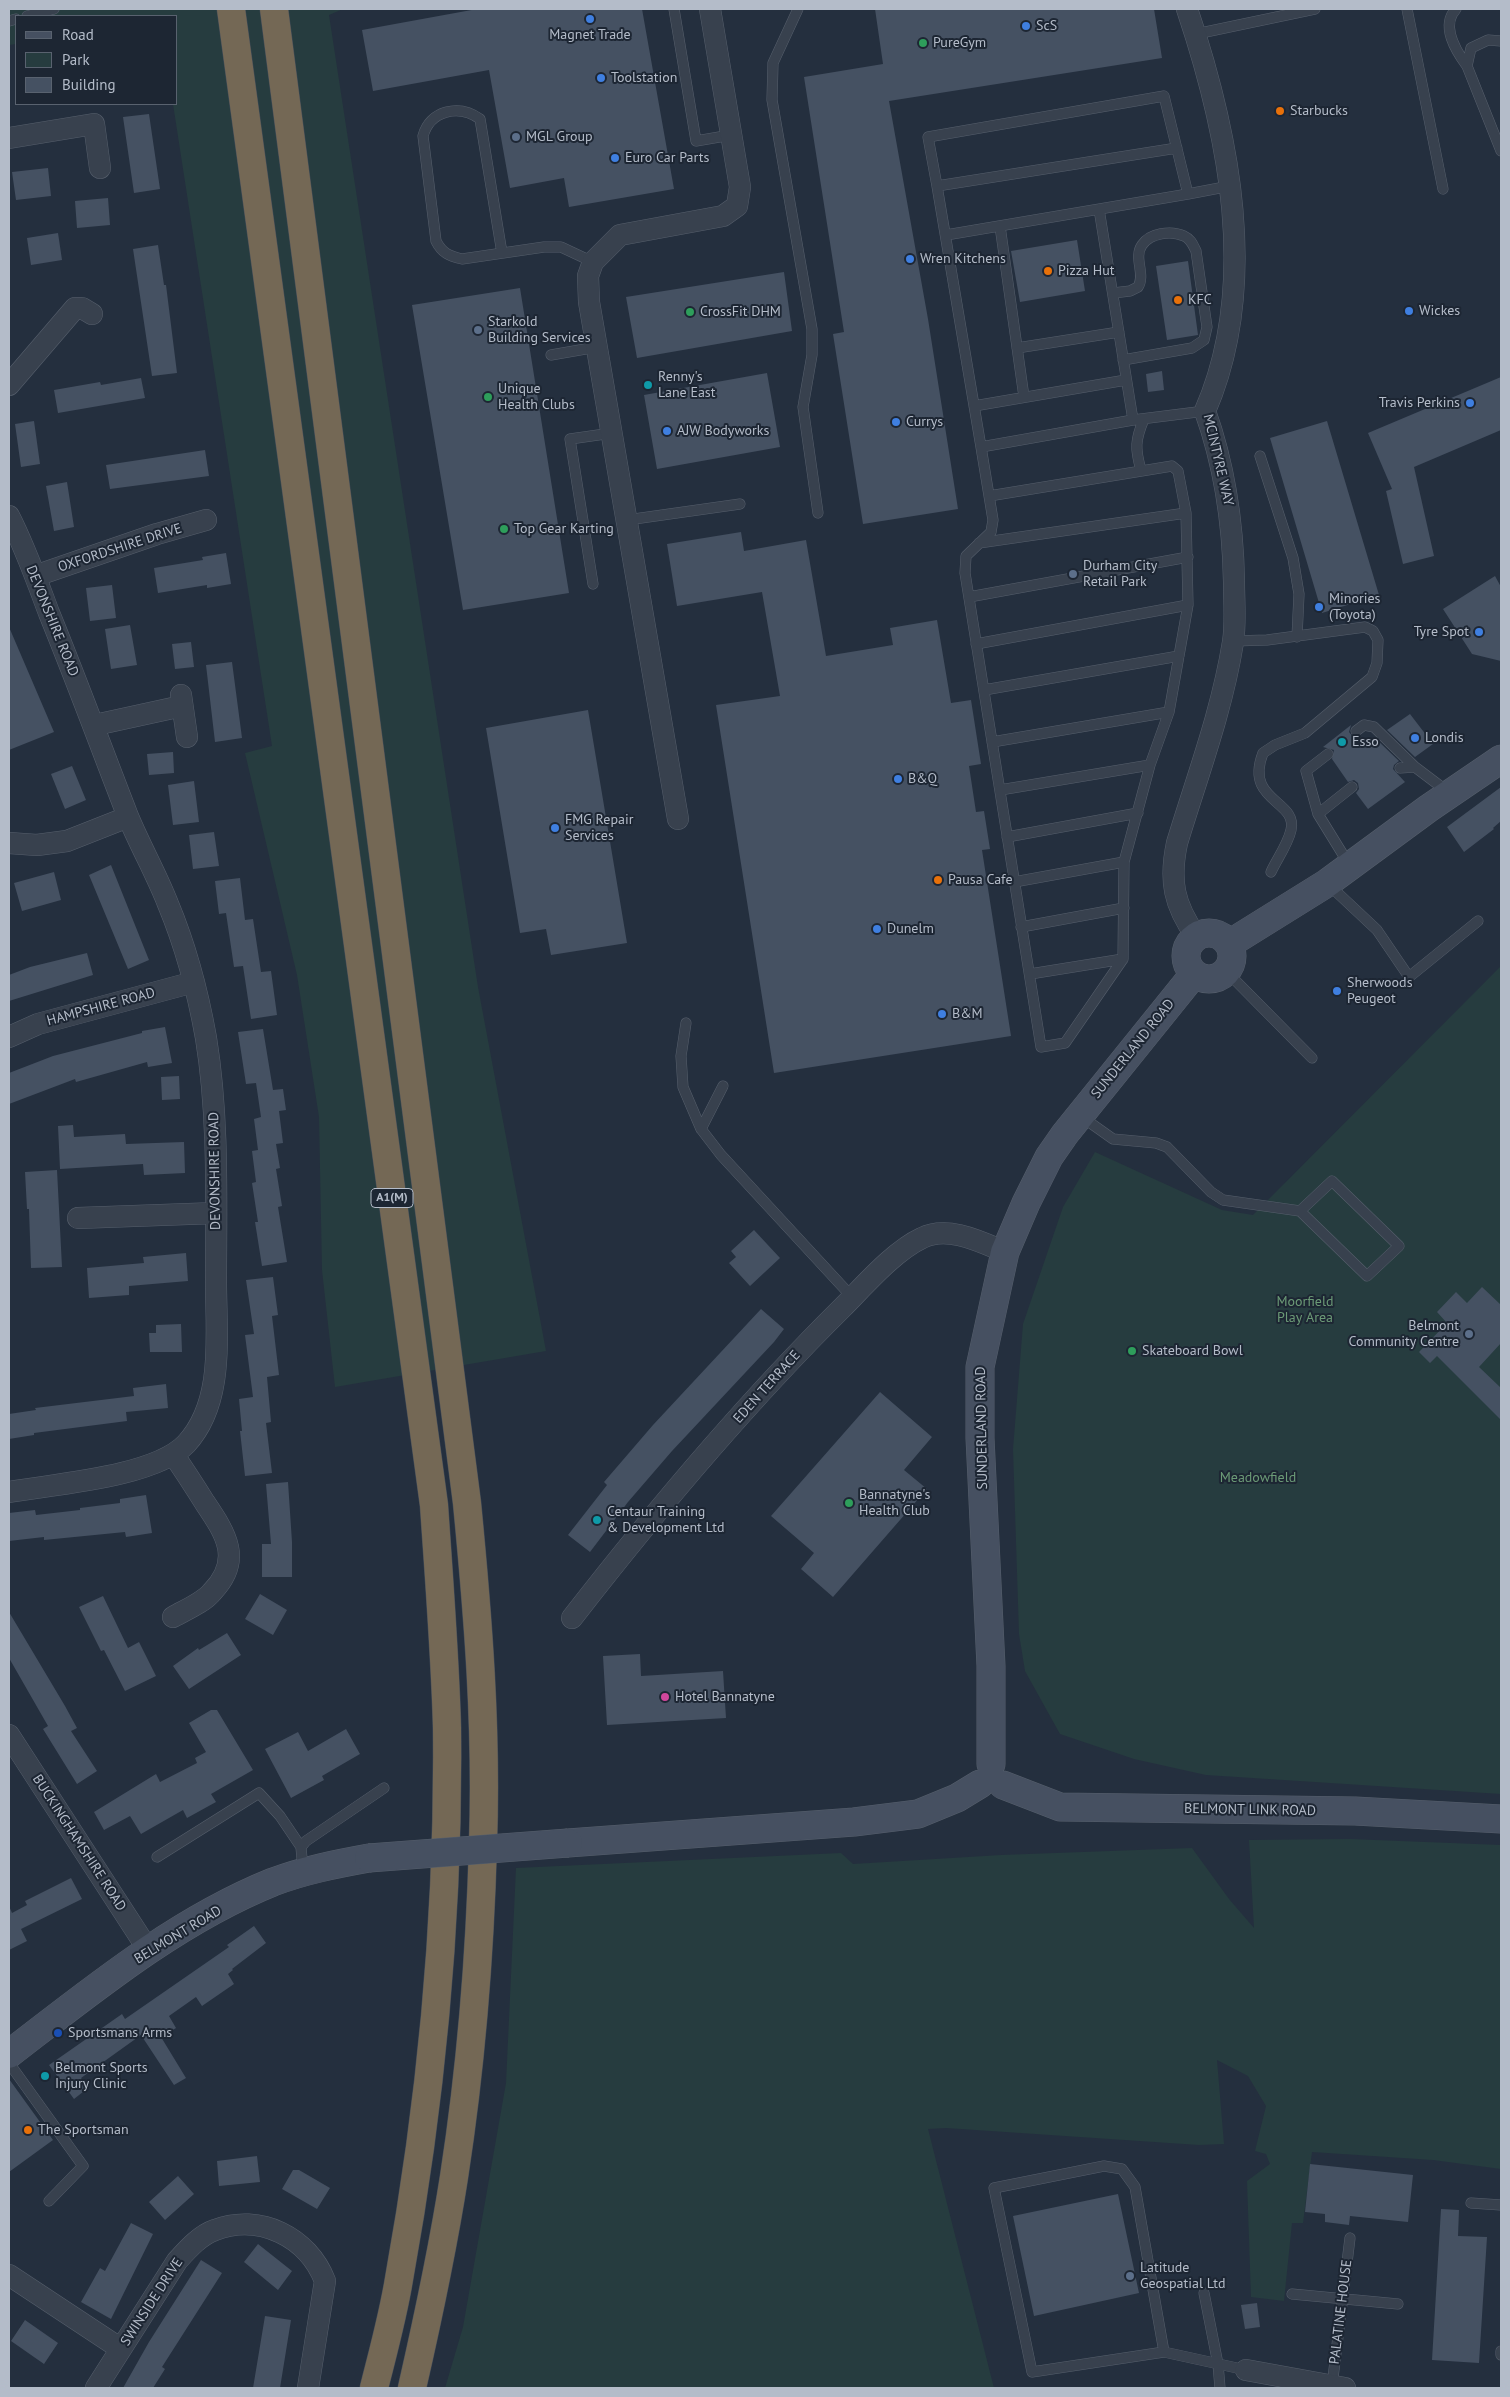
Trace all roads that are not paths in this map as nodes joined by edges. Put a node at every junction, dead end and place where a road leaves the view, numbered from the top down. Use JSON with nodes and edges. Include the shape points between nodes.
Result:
{"nodes":[{"id":1,"x":54,"y":9,"type":"edge"},
{"id":2,"x":231,"y":9,"type":"edge"},
{"id":3,"x":274,"y":9,"type":"edge"},
{"id":4,"x":674,"y":9,"type":"edge"},
{"id":5,"x":710,"y":9,"type":"edge"},
{"id":6,"x":798,"y":9,"type":"edge"},
{"id":7,"x":1187,"y":9,"type":"edge"},
{"id":8,"x":1315,"y":9,"type":"edge"},
{"id":9,"x":1406,"y":9,"type":"edge"},
{"id":10,"x":1456,"y":9,"type":"edge"},
{"id":11,"x":31,"y":15,"type":"edge"},
{"id":12,"x":1196,"y":34,"type":"junction"},
{"id":13,"x":1501,"y":41,"type":"edge"},
{"id":14,"x":1467,"y":66,"type":"junction"},
{"id":15,"x":731,"y":135,"type":"junction"},
{"id":16,"x":9,"y":138,"type":"edge"},
{"id":17,"x":1177,"y":148,"type":"junction"},
{"id":18,"x":1501,"y":151,"type":"edge"},
{"id":19,"x":100,"y":168,"type":"dead end"},
{"id":20,"x":937,"y":186,"type":"junction"},
{"id":21,"x":1230,"y":186,"type":"junction"},
{"id":22,"x":1443,"y":189,"type":"dead end"},
{"id":23,"x":1188,"y":194,"type":"junction"},
{"id":24,"x":1099,"y":209,"type":"junction"},
{"id":25,"x":1000,"y":226,"type":"junction"},
{"id":26,"x":946,"y":235,"type":"junction"},
{"id":27,"x":502,"y":253,"type":"junction"},
{"id":28,"x":593,"y":262,"type":"junction"},
{"id":29,"x":1112,"y":293,"type":"junction"},
{"id":30,"x":92,"y":314,"type":"dead end"},
{"id":31,"x":1119,"y":332,"type":"junction"},
{"id":32,"x":597,"y":347,"type":"junction"},
{"id":33,"x":1017,"y":348,"type":"junction"},
{"id":34,"x":551,"y":355,"type":"dead end"},
{"id":35,"x":1123,"y":360,"type":"junction"},
{"id":36,"x":1126,"y":380,"type":"junction"},
{"id":37,"x":9,"y":385,"type":"edge"},
{"id":38,"x":1024,"y":397,"type":"junction"},
{"id":39,"x":974,"y":406,"type":"junction"},
{"id":40,"x":1205,"y":411,"type":"junction"},
{"id":41,"x":1144,"y":419,"type":"junction"},
{"id":42,"x":1133,"y":420,"type":"junction"},
{"id":43,"x":612,"y":434,"type":"junction"},
{"id":44,"x":981,"y":447,"type":"junction"},
{"id":45,"x":1260,"y":456,"type":"dead end"},
{"id":46,"x":1141,"y":470,"type":"junction"},
{"id":47,"x":989,"y":496,"type":"junction"},
{"id":48,"x":740,"y":504,"type":"dead end"},
{"id":49,"x":818,"y":513,"type":"dead end"},
{"id":50,"x":1186,"y":513,"type":"junction"},
{"id":51,"x":9,"y":516,"type":"edge"},
{"id":52,"x":206,"y":520,"type":"dead end"},
{"id":53,"x":627,"y":520,"type":"junction"},
{"id":54,"x":978,"y":543,"type":"junction"},
{"id":55,"x":1188,"y":557,"type":"junction"},
{"id":56,"x":35,"y":576,"type":"junction"},
{"id":57,"x":593,"y":584,"type":"dead end"},
{"id":58,"x":969,"y":597,"type":"junction"},
{"id":59,"x":1188,"y":605,"type":"junction"},
{"id":60,"x":1297,"y":637,"type":"junction"},
{"id":61,"x":1233,"y":641,"type":"junction"},
{"id":62,"x":976,"y":644,"type":"junction"},
{"id":63,"x":1179,"y":656,"type":"junction"},
{"id":64,"x":984,"y":690,"type":"junction"},
{"id":65,"x":1169,"y":712,"type":"junction"},
{"id":66,"x":95,"y":726,"type":"junction"},
{"id":67,"x":1356,"y":731,"type":"dead end"},
{"id":68,"x":188,"y":737,"type":"dead end"},
{"id":69,"x":992,"y":742,"type":"junction"},
{"id":70,"x":1328,"y":754,"type":"dead end"},
{"id":71,"x":1501,"y":759,"type":"edge"},
{"id":72,"x":1150,"y":765,"type":"junction"},
{"id":73,"x":1416,"y":767,"type":"junction"},
{"id":74,"x":1400,"y":768,"type":"dead end"},
{"id":75,"x":1352,"y":787,"type":"dead end"},
{"id":76,"x":1000,"y":790,"type":"junction"},
{"id":77,"x":1450,"y":794,"type":"junction"},
{"id":78,"x":1138,"y":813,"type":"junction"},
{"id":79,"x":1318,"y":814,"type":"junction"},
{"id":80,"x":128,"y":817,"type":"junction"},
{"id":81,"x":678,"y":819,"type":"dead end"},
{"id":82,"x":1007,"y":837,"type":"junction"},
{"id":83,"x":9,"y":843,"type":"edge"},
{"id":84,"x":1124,"y":862,"type":"junction"},
{"id":85,"x":1351,"y":867,"type":"junction"},
{"id":86,"x":1271,"y":872,"type":"dead end"},
{"id":87,"x":1014,"y":882,"type":"junction"},
{"id":88,"x":1327,"y":883,"type":"junction"},
{"id":89,"x":1124,"y":908,"type":"junction"},
{"id":90,"x":1478,"y":920,"type":"dead end"},
{"id":91,"x":1021,"y":927,"type":"junction"},
{"id":92,"x":1196,"y":936,"type":"junction"},
{"id":93,"x":1228,"y":944,"type":"junction"},
{"id":94,"x":1123,"y":959,"type":"junction"},
{"id":95,"x":1226,"y":972,"type":"junction"},
{"id":96,"x":1030,"y":974,"type":"junction"},
{"id":97,"x":1194,"y":974,"type":"junction"},
{"id":98,"x":194,"y":982,"type":"junction"},
{"id":99,"x":686,"y":1023,"type":"dead end"},
{"id":100,"x":9,"y":1037,"type":"edge"},
{"id":101,"x":1312,"y":1058,"type":"dead end"},
{"id":102,"x":723,"y":1086,"type":"dead end"},
{"id":103,"x":1079,"y":1115,"type":"junction"},
{"id":104,"x":701,"y":1129,"type":"junction"},
{"id":105,"x":1300,"y":1211,"type":"junction"},
{"id":106,"x":216,"y":1213,"type":"junction"},
{"id":107,"x":78,"y":1218,"type":"dead end"},
{"id":108,"x":1005,"y":1252,"type":"junction"},
{"id":109,"x":853,"y":1298,"type":"junction"},
{"id":110,"x":173,"y":1454,"type":"junction"},
{"id":111,"x":9,"y":1492,"type":"edge"},
{"id":112,"x":173,"y":1617,"type":"dead end"},
{"id":113,"x":572,"y":1618,"type":"dead end"},
{"id":114,"x":9,"y":1734,"type":"edge"},
{"id":115,"x":991,"y":1778,"type":"junction"},
{"id":116,"x":384,"y":1788,"type":"dead end"},
{"id":117,"x":1501,"y":1818,"type":"edge"},
{"id":118,"x":157,"y":1857,"type":"dead end"},
{"id":119,"x":302,"y":1859,"type":"junction"},
{"id":120,"x":149,"y":1951,"type":"junction"},
{"id":121,"x":9,"y":2054,"type":"edge"},
{"id":122,"x":9,"y":2063,"type":"edge"},
{"id":123,"x":48,"y":2202,"type":"dead end"},
{"id":124,"x":1470,"y":2203,"type":"dead end"},
{"id":125,"x":1501,"y":2205,"type":"edge"},
{"id":126,"x":1350,"y":2238,"type":"dead end"},
{"id":127,"x":9,"y":2275,"type":"edge"},
{"id":128,"x":1204,"y":2294,"type":"dead end"},
{"id":129,"x":1292,"y":2294,"type":"dead end"},
{"id":130,"x":1343,"y":2299,"type":"junction"},
{"id":131,"x":1398,"y":2304,"type":"dead end"},
{"id":132,"x":121,"y":2349,"type":"junction"},
{"id":133,"x":1164,"y":2352,"type":"junction"},
{"id":134,"x":1218,"y":2364,"type":"junction"},
{"id":135,"x":1246,"y":2370,"type":"joint"},
{"id":136,"x":1339,"y":2387,"type":"edge"},
{"id":137,"x":96,"y":2388,"type":"edge"},
{"id":138,"x":308,"y":2388,"type":"edge"},
{"id":139,"x":374,"y":2388,"type":"edge"},
{"id":140,"x":412,"y":2388,"type":"edge"},
{"id":141,"x":1220,"y":2388,"type":"edge"}],
"edges":[{"from":1,"to":11,"type":"lane"},
{"from":2,"to":139,"type":"highway","number":"A1(M)","via":[[434,1505],[442,1616],[446,1839],[432,2061],[418,2172],[399,2282]]},
{"from":3,"to":140,"type":"highway","number":"A1(M)","via":[[468,1503],[478,1615],[483,1747],[479,1953],[469,2066],[454,2177],[435,2288]]},
{"from":4,"to":15,"type":"lane","via":[[696,141]]},
{"from":5,"to":15,"type":"street"},
{"from":6,"to":49,"type":"lane","via":[[773,63],[772,100],[812,329],[812,356],[803,407]]},
{"from":7,"to":12,"type":"street","name":"MCINTYRE WAY"},
{"from":8,"to":12,"type":"lane"},
{"from":9,"to":22,"type":"lane"},
{"from":10,"to":14,"type":"lane","via":[[1450,15],[1449,26],[1455,49]]},
{"from":12,"to":21,"type":"street","name":"MCINTYRE WAY"},
{"from":13,"to":14,"type":"lane","via":[[1488,40],[1471,48]]},
{"from":14,"to":18,"type":"lane"},
{"from":15,"to":28,"type":"street","via":[[740,187],[737,206],[723,216],[620,235]]},
{"from":16,"to":19,"type":"street","via":[[94,124]]},
{"from":17,"to":20,"type":"lane"},
{"from":17,"to":20,"type":"lane","via":[[1164,96],[928,136]]},
{"from":17,"to":23,"type":"lane"},
{"from":20,"to":26,"type":"lane"},
{"from":21,"to":23,"type":"lane"},
{"from":21,"to":40,"type":"street","name":"MCINTYRE WAY","via":[[1234,297],[1218,381]]},
{"from":23,"to":24,"type":"lane"},
{"from":24,"to":25,"type":"lane"},
{"from":24,"to":29,"type":"lane"},
{"from":25,"to":26,"type":"lane"},
{"from":25,"to":33,"type":"lane"},
{"from":26,"to":39,"type":"lane"},
{"from":27,"to":27,"type":"lane","via":[[462,259],[440,250],[436,241],[423,136],[433,116],[461,112],[473,113],[480,119]]},
{"from":27,"to":28,"type":"lane","via":[[560,247]]},
{"from":28,"to":32,"type":"street","via":[[588,276],[589,302]]},
{"from":29,"to":31,"type":"lane"},
{"from":29,"to":35,"type":"lane","via":[[1138,287],[1141,282],[1138,254],[1150,237],[1170,233],[1191,241],[1196,251],[1207,327],[1204,340],[1192,348]]},
{"from":30,"to":37,"type":"street","via":[[75,308]]},
{"from":31,"to":33,"type":"lane"},
{"from":31,"to":35,"type":"lane"},
{"from":32,"to":34,"type":"lane"},
{"from":32,"to":43,"type":"street"},
{"from":33,"to":38,"type":"lane"},
{"from":35,"to":36,"type":"lane"},
{"from":36,"to":38,"type":"lane"},
{"from":36,"to":42,"type":"lane"},
{"from":38,"to":39,"type":"lane"},
{"from":39,"to":44,"type":"lane"},
{"from":40,"to":41,"type":"lane"},
{"from":40,"to":61,"type":"street","name":"MCINTYRE WAY","via":[[1218,448],[1229,500],[1233,550]]},
{"from":41,"to":42,"type":"lane"},
{"from":41,"to":46,"type":"lane","via":[[1135,450]]},
{"from":42,"to":44,"type":"lane"},
{"from":43,"to":53,"type":"street"},
{"from":43,"to":57,"type":"lane","via":[[570,439]]},
{"from":44,"to":47,"type":"lane"},
{"from":45,"to":60,"type":"lane","via":[[1293,558],[1299,594]]},
{"from":46,"to":47,"type":"lane"},
{"from":46,"to":50,"type":"lane","via":[[1172,466],[1178,471]]},
{"from":47,"to":54,"type":"lane","via":[[993,520],[991,532]]},
{"from":48,"to":53,"type":"lane"},
{"from":50,"to":54,"type":"lane"},
{"from":50,"to":55,"type":"lane"},
{"from":51,"to":56,"type":"street","name":"DEVONSHIRE ROAD"},
{"from":52,"to":56,"type":"street","name":"OXFORDSHIRE DRIVE"},
{"from":53,"to":81,"type":"street"},
{"from":54,"to":58,"type":"lane","via":[[966,556]]},
{"from":55,"to":58,"type":"lane"},
{"from":55,"to":59,"type":"lane"},
{"from":56,"to":66,"type":"street","name":"DEVONSHIRE ROAD"},
{"from":58,"to":62,"type":"lane"},
{"from":59,"to":62,"type":"lane"},
{"from":59,"to":63,"type":"lane"},
{"from":60,"to":61,"type":"lane"},
{"from":60,"to":86,"type":"lane","via":[[1365,627],[1374,631],[1378,640],[1377,663],[1372,677],[1325,718],[1305,733],[1275,745],[1263,754],[1258,774],[1261,784],[1267,796],[1288,811],[1291,818],[1291,830]]},
{"from":61,"to":92,"type":"street","name":"MCINTYRE WAY","via":[[1220,704],[1172,867],[1175,893]]},
{"from":62,"to":64,"type":"lane"},
{"from":63,"to":64,"type":"lane"},
{"from":63,"to":65,"type":"lane"},
{"from":64,"to":69,"type":"lane"},
{"from":65,"to":69,"type":"lane"},
{"from":65,"to":72,"type":"lane"},
{"from":66,"to":68,"type":"street","via":[[181,701]]},
{"from":66,"to":80,"type":"street","name":"DEVONSHIRE ROAD"},
{"from":67,"to":73,"type":"lane","via":[[1364,725],[1374,727]]},
{"from":69,"to":76,"type":"lane"},
{"from":70,"to":79,"type":"lane","via":[[1306,771]]},
{"from":71,"to":77,"type":"street"},
{"from":72,"to":76,"type":"lane"},
{"from":72,"to":78,"type":"lane"},
{"from":73,"to":74,"type":"lane"},
{"from":73,"to":77,"type":"lane"},
{"from":75,"to":79,"type":"lane"},
{"from":76,"to":82,"type":"lane"},
{"from":77,"to":85,"type":"street"},
{"from":78,"to":82,"type":"lane"},
{"from":78,"to":84,"type":"lane"},
{"from":79,"to":85,"type":"lane"},
{"from":80,"to":83,"type":"street","via":[[67,841],[37,846]]},
{"from":80,"to":98,"type":"street","name":"DEVONSHIRE ROAD","via":[[168,905]]},
{"from":82,"to":87,"type":"lane"},
{"from":84,"to":87,"type":"lane"},
{"from":84,"to":89,"type":"lane"},
{"from":85,"to":88,"type":"street"},
{"from":87,"to":91,"type":"lane"},
{"from":88,"to":90,"type":"lane","via":[[1377,930],[1409,977]]},
{"from":88,"to":93,"type":"street"},
{"from":89,"to":91,"type":"lane"},
{"from":89,"to":94,"type":"lane"},
{"from":91,"to":96,"type":"lane"},
{"from":92,"to":93,"type":"street","via":[[1218,934]]},
{"from":92,"to":97,"type":"street","via":[[1186,950],[1186,959]]},
{"from":93,"to":95,"type":"street","via":[[1232,958]]},
{"from":94,"to":96,"type":"lane"},
{"from":94,"to":96,"type":"lane","via":[[1065,1043],[1041,1047]]},
{"from":95,"to":97,"type":"street","via":[[1211,979]]},
{"from":95,"to":101,"type":"lane"},
{"from":97,"to":103,"type":"street","name":"SUNDERLAND ROAD"},
{"from":98,"to":100,"type":"street","name":"HAMPSHIRE ROAD","via":[[38,1024]]},
{"from":98,"to":106,"type":"street","name":"DEVONSHIRE ROAD","via":[[206,1039],[214,1105]]},
{"from":99,"to":104,"type":"lane","via":[[681,1056],[683,1087]]},
{"from":102,"to":104,"type":"lane"},
{"from":103,"to":105,"type":"lane","via":[[1113,1139],[1167,1147],[1211,1192],[1224,1200]]},
{"from":103,"to":108,"type":"street","name":"SUNDERLAND ROAD","via":[[1049,1157]]},
{"from":104,"to":109,"type":"lane","via":[[721,1155]]},
{"from":105,"to":105,"type":"lane","via":[[1332,1181],[1399,1246],[1367,1276]]},
{"from":106,"to":107,"type":"street"},
{"from":106,"to":110,"type":"street","name":"DEVONSHIRE ROAD","via":[[216,1349],[212,1394],[202,1425]]},
{"from":108,"to":109,"type":"street","name":"EDEN TERRACE","via":[[958,1235],[936,1234],[921,1238],[896,1256]]},
{"from":108,"to":115,"type":"street","name":"SUNDERLAND ROAD","via":[[980,1367],[980,1438],[991,1666]]},
{"from":109,"to":113,"type":"street","name":"EDEN TERRACE","via":[[807,1343],[670,1495]]},
{"from":110,"to":111,"type":"street","name":"DEVONSHIRE ROAD","via":[[151,1465],[116,1474]]},
{"from":110,"to":112,"type":"street","via":[[224,1531],[230,1552],[224,1579],[211,1594]]},
{"from":114,"to":120,"type":"street","name":"BUCKINGHAMSHIRE ROAD"},
{"from":115,"to":117,"type":"street","name":"BELMONT LINK ROAD","via":[[1060,1807]]},
{"from":115,"to":119,"type":"street","name":"BELMONT ROAD","bridge":true,"via":[[957,1798],[918,1814],[854,1822],[369,1858]]},
{"from":116,"to":119,"type":"lane","via":[[306,1841]]},
{"from":118,"to":119,"type":"lane","via":[[259,1793],[280,1816]]},
{"from":119,"to":120,"type":"street","name":"BELMONT ROAD","via":[[249,1894],[198,1920]]},
{"from":120,"to":121,"type":"street","name":"BELMONT ROAD"},
{"from":122,"to":123,"type":"lane","via":[[83,2166]]},
{"from":124,"to":125,"type":"lane"},
{"from":126,"to":130,"type":"lane","name":"PALATINE HOUSE"},
{"from":127,"to":132,"type":"street"},
{"from":128,"to":134,"type":"lane"},
{"from":129,"to":130,"type":"lane"},
{"from":130,"to":131,"type":"lane"},
{"from":130,"to":136,"type":"lane","name":"PALATINE HOUSE"},
{"from":132,"to":137,"type":"street","name":"SWINSIDE DRIVE"},
{"from":132,"to":138,"type":"street","name":"SWINSIDE DRIVE","via":[[177,2261],[191,2245],[214,2230],[245,2223],[275,2229],[300,2244],[319,2265],[324,2281]]},
{"from":133,"to":133,"type":"lane","via":[[1135,2187],[1122,2169],[1104,2166],[994,2188],[1032,2372]]},
{"from":133,"to":134,"type":"lane"},
{"from":134,"to":135,"type":"lane"},
{"from":134,"to":141,"type":"lane"},
{"from":135,"to":136,"type":"street"}]}
